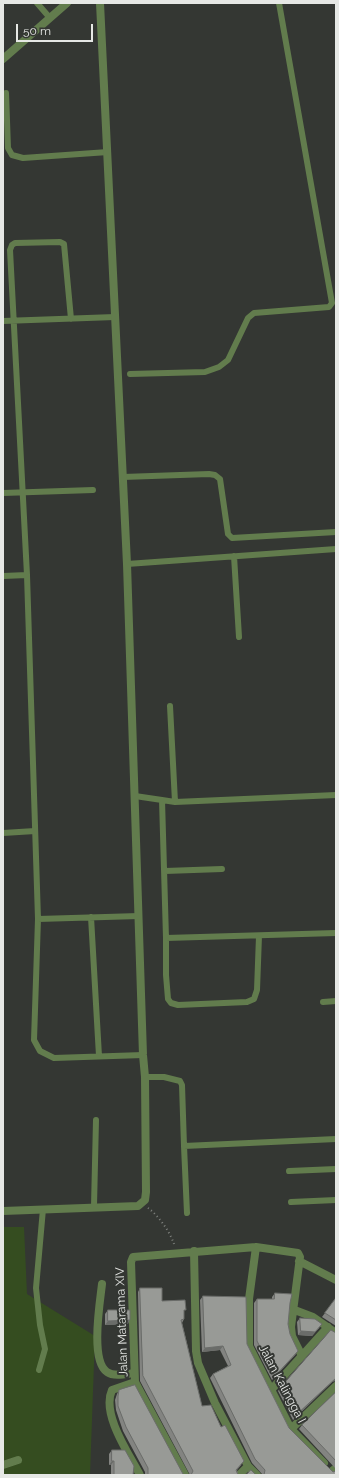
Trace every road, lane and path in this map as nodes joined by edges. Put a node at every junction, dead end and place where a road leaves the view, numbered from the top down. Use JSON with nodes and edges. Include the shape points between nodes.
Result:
{"nodes":[{"id":1,"x":37,"y":3,"type":"edge"},
{"id":2,"x":67,"y":3,"type":"edge"},
{"id":3,"x":100,"y":3,"type":"edge"},
{"id":4,"x":279,"y":3,"type":"edge"},
{"id":5,"x":48,"y":16,"type":"junction"},
{"id":6,"x":3,"y":59,"type":"edge"},
{"id":7,"x":6,"y":93,"type":"dead end"},
{"id":8,"x":108,"y":152,"type":"junction"},
{"id":9,"x":115,"y":317,"type":"junction"},
{"id":10,"x":70,"y":319,"type":"junction"},
{"id":11,"x":3,"y":321,"type":"edge"},
{"id":12,"x":14,"y":321,"type":"junction"},
{"id":13,"x":130,"y":374,"type":"dead end"},
{"id":14,"x":123,"y":477,"type":"junction"},
{"id":15,"x":93,"y":490,"type":"dead end"},
{"id":16,"x":23,"y":492,"type":"junction"},
{"id":17,"x":3,"y":493,"type":"edge"},
{"id":18,"x":336,"y":532,"type":"edge"},
{"id":19,"x":336,"y":549,"type":"edge"},
{"id":20,"x":234,"y":556,"type":"junction"},
{"id":21,"x":126,"y":564,"type":"junction"},
{"id":22,"x":27,"y":575,"type":"junction"},
{"id":23,"x":3,"y":576,"type":"edge"},
{"id":24,"x":239,"y":637,"type":"dead end"},
{"id":25,"x":170,"y":706,"type":"dead end"},
{"id":26,"x":336,"y":795,"type":"edge"},
{"id":27,"x":135,"y":796,"type":"junction"},
{"id":28,"x":162,"y":800,"type":"junction"},
{"id":29,"x":175,"y":802,"type":"junction"},
{"id":30,"x":35,"y":832,"type":"junction"},
{"id":31,"x":3,"y":833,"type":"edge"},
{"id":32,"x":222,"y":869,"type":"dead end"},
{"id":33,"x":165,"y":871,"type":"junction"},
{"id":34,"x":139,"y":916,"type":"junction"},
{"id":35,"x":91,"y":917,"type":"junction"},
{"id":36,"x":38,"y":919,"type":"junction"},
{"id":37,"x":336,"y":933,"type":"edge"},
{"id":38,"x":259,"y":936,"type":"junction"},
{"id":39,"x":166,"y":938,"type":"junction"},
{"id":40,"x":336,"y":1001,"type":"edge"},
{"id":41,"x":323,"y":1002,"type":"dead end"},
{"id":42,"x":143,"y":1055,"type":"junction"},
{"id":43,"x":99,"y":1056,"type":"junction"},
{"id":44,"x":145,"y":1077,"type":"junction"},
{"id":45,"x":96,"y":1120,"type":"dead end"},
{"id":46,"x":336,"y":1139,"type":"edge"},
{"id":47,"x":184,"y":1146,"type":"junction"},
{"id":48,"x":336,"y":1169,"type":"edge"},
{"id":49,"x":289,"y":1171,"type":"dead end"},
{"id":50,"x":336,"y":1200,"type":"edge"},
{"id":51,"x":291,"y":1202,"type":"dead end"},
{"id":52,"x":143,"y":1203,"type":"junction"},
{"id":53,"x":94,"y":1206,"type":"junction"},
{"id":54,"x":43,"y":1209,"type":"junction"},
{"id":55,"x":3,"y":1211,"type":"edge"},
{"id":56,"x":187,"y":1213,"type":"dead end"},
{"id":57,"x":256,"y":1247,"type":"junction"},
{"id":58,"x":194,"y":1251,"type":"junction"},
{"id":59,"x":177,"y":1252,"type":"junction"},
{"id":60,"x":299,"y":1261,"type":"junction"},
{"id":61,"x":336,"y":1280,"type":"edge"},
{"id":62,"x":102,"y":1284,"type":"dead end"},
{"id":63,"x":292,"y":1308,"type":"junction"},
{"id":64,"x":328,"y":1327,"type":"junction"},
{"id":65,"x":336,"y":1333,"type":"edge"},
{"id":66,"x":302,"y":1356,"type":"junction"},
{"id":67,"x":39,"y":1370,"type":"dead end"},
{"id":68,"x":135,"y":1378,"type":"junction"},
{"id":69,"x":336,"y":1386,"type":"edge"},
{"id":70,"x":271,"y":1390,"type":"junction"},
{"id":71,"x":291,"y":1429,"type":"junction"},
{"id":72,"x":18,"y":1460,"type":"dead end"},
{"id":73,"x":134,"y":1464,"type":"junction"},
{"id":74,"x":3,"y":1466,"type":"edge"},
{"id":75,"x":248,"y":1466,"type":"junction"},
{"id":76,"x":331,"y":1471,"type":"edge"},
{"id":77,"x":134,"y":1475,"type":"edge"},
{"id":78,"x":140,"y":1475,"type":"edge"},
{"id":79,"x":185,"y":1475,"type":"edge"},
{"id":80,"x":239,"y":1475,"type":"edge"},
{"id":81,"x":257,"y":1475,"type":"edge"}],
"edges":[{"from":1,"to":5,"type":"lane"},
{"from":2,"to":5,"type":"street"},
{"from":3,"to":8,"type":"street"},
{"from":4,"to":13,"type":"lane","via":[[332,303],[329,307],[254,314],[248,318],[228,360],[219,367],[205,372]]},
{"from":5,"to":6,"type":"street"},
{"from":7,"to":8,"type":"lane","via":[[8,148],[12,155],[23,158]]},
{"from":8,"to":9,"type":"street"},
{"from":9,"to":10,"type":"lane"},
{"from":9,"to":14,"type":"street"},
{"from":10,"to":12,"type":"lane"},
{"from":10,"to":12,"type":"lane","via":[[64,244],[15,243],[10,250]]},
{"from":11,"to":12,"type":"lane"},
{"from":12,"to":16,"type":"lane"},
{"from":14,"to":18,"type":"lane","via":[[215,475],[220,479],[228,534],[232,538]]},
{"from":14,"to":21,"type":"street"},
{"from":15,"to":16,"type":"lane"},
{"from":16,"to":17,"type":"lane"},
{"from":16,"to":22,"type":"lane"},
{"from":19,"to":20,"type":"lane"},
{"from":20,"to":21,"type":"lane"},
{"from":20,"to":24,"type":"lane"},
{"from":21,"to":27,"type":"street"},
{"from":22,"to":23,"type":"lane"},
{"from":22,"to":30,"type":"lane"},
{"from":25,"to":29,"type":"lane"},
{"from":26,"to":29,"type":"lane"},
{"from":27,"to":28,"type":"lane"},
{"from":27,"to":34,"type":"street"},
{"from":28,"to":29,"type":"lane"},
{"from":28,"to":33,"type":"lane"},
{"from":30,"to":31,"type":"lane"},
{"from":30,"to":36,"type":"lane"},
{"from":32,"to":33,"type":"lane"},
{"from":33,"to":39,"type":"lane"},
{"from":34,"to":35,"type":"lane"},
{"from":34,"to":42,"type":"street"},
{"from":35,"to":36,"type":"lane"},
{"from":35,"to":43,"type":"lane"},
{"from":36,"to":43,"type":"lane","via":[[34,1040],[36,1046],[54,1058]]},
{"from":37,"to":38,"type":"lane"},
{"from":38,"to":39,"type":"lane"},
{"from":38,"to":39,"type":"lane","via":[[257,990],[254,1000],[178,1005],[168,999]]},
{"from":40,"to":41,"type":"lane"},
{"from":42,"to":43,"type":"lane"},
{"from":42,"to":44,"type":"street"},
{"from":44,"to":47,"type":"lane","via":[[164,1077],[180,1081]]},
{"from":44,"to":52,"type":"street","via":[[146,1192]]},
{"from":45,"to":53,"type":"lane"},
{"from":46,"to":47,"type":"lane"},
{"from":47,"to":56,"type":"lane"},
{"from":48,"to":49,"type":"lane"},
{"from":50,"to":51,"type":"lane"},
{"from":52,"to":53,"type":"street","via":[[138,1206]]},
{"from":52,"to":59,"type":"path","via":[[154,1212],[164,1226]]},
{"from":53,"to":54,"type":"street"},
{"from":54,"to":55,"type":"street"},
{"from":54,"to":67,"type":"lane","via":[[36,1288],[45,1349]]},
{"from":57,"to":58,"type":"street"},
{"from":57,"to":60,"type":"street","via":[[296,1252],[300,1255]]},
{"from":57,"to":70,"type":"street","name":"Jalan Kalingga I","via":[[249,1299],[248,1344]]},
{"from":58,"to":59,"type":"street"},
{"from":58,"to":75,"type":"street","via":[[198,1364],[214,1403]]},
{"from":59,"to":68,"type":"street","name":"Jalan Matarama XIV","via":[[133,1257]]},
{"from":60,"to":61,"type":"street"},
{"from":60,"to":63,"type":"street"},
{"from":62,"to":68,"type":"street","via":[[96,1345],[102,1367],[108,1373]]},
{"from":63,"to":64,"type":"street"},
{"from":63,"to":66,"type":"street","via":[[292,1334]]},
{"from":64,"to":65,"type":"street"},
{"from":64,"to":66,"type":"street"},
{"from":66,"to":70,"type":"street"},
{"from":68,"to":73,"type":"street","via":[[112,1390],[110,1401],[113,1424]]},
{"from":68,"to":79,"type":"street","name":"Jalan Matarama XIV"},
{"from":69,"to":71,"type":"street"},
{"from":70,"to":71,"type":"street","name":"Jalan Kalingga I"},
{"from":71,"to":76,"type":"street","name":"Jalan Kalingga I"},
{"from":72,"to":74,"type":"street"},
{"from":73,"to":77,"type":"street"},
{"from":73,"to":78,"type":"street"},
{"from":75,"to":80,"type":"street"},
{"from":75,"to":81,"type":"street"}]}
